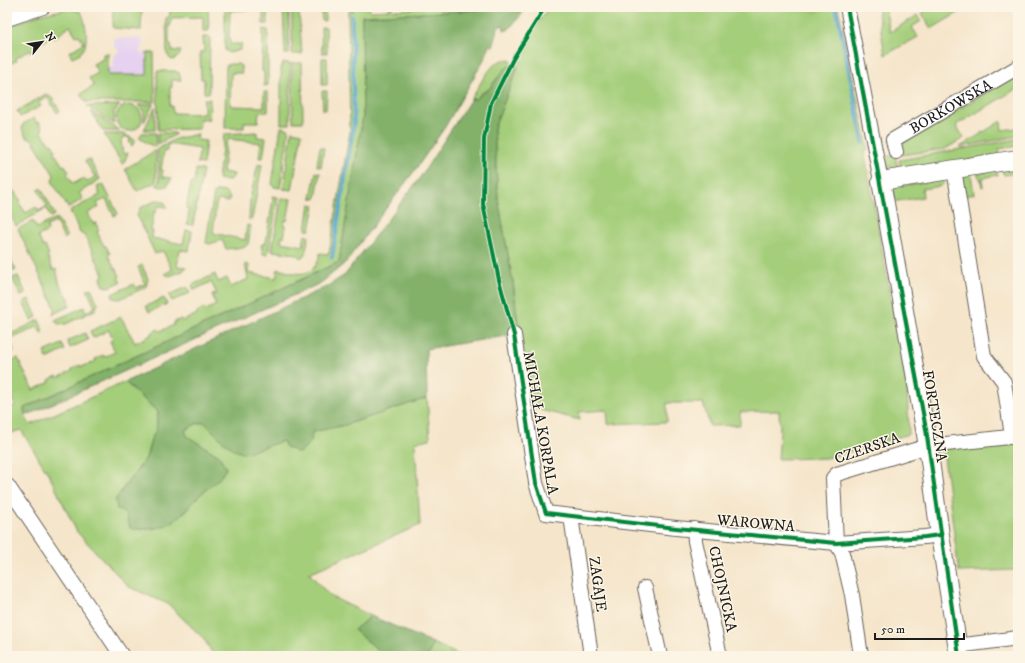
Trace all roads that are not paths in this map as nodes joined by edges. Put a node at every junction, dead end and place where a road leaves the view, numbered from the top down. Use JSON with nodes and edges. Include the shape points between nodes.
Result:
{"nodes":[{"id":1,"x":43,"y":7,"type":"edge"},
{"id":2,"x":847,"y":7,"type":"edge"},
{"id":3,"x":7,"y":19,"type":"edge"},
{"id":4,"x":1018,"y":67,"type":"edge"},
{"id":5,"x":896,"y":152,"type":"dead end"},
{"id":6,"x":1018,"y":159,"type":"edge"},
{"id":7,"x":954,"y":169,"type":"junction"},
{"id":8,"x":881,"y":181,"type":"junction"},
{"id":9,"x":514,"y":335,"type":"dead end"},
{"id":10,"x":1015,"y":436,"type":"edge"},
{"id":11,"x":928,"y":446,"type":"junction"},
{"id":12,"x":7,"y":486,"type":"edge"},
{"id":13,"x":571,"y":516,"type":"junction"},
{"id":14,"x":694,"y":529,"type":"junction"},
{"id":15,"x":940,"y":535,"type":"junction"},
{"id":16,"x":836,"y":543,"type":"junction"},
{"id":17,"x":645,"y":588,"type":"dead end"},
{"id":18,"x":1018,"y":638,"type":"edge"},
{"id":19,"x":958,"y":651,"type":"edge"},
{"id":20,"x":122,"y":656,"type":"edge"},
{"id":21,"x":591,"y":656,"type":"edge"},
{"id":22,"x":660,"y":656,"type":"edge"},
{"id":23,"x":720,"y":656,"type":"edge"},
{"id":24,"x":861,"y":656,"type":"edge"}],
"edges":[{"from":1,"to":3,"type":"street"},
{"from":2,"to":8,"type":"street"},
{"from":4,"to":5,"type":"street","name":"BORKOWSKA","via":[[893,140]]},
{"from":6,"to":7,"type":"street"},
{"from":7,"to":8,"type":"street"},
{"from":7,"to":10,"type":"street","via":[[984,356],[1004,382]]},
{"from":8,"to":11,"type":"street","name":"FORTECZNA"},
{"from":9,"to":13,"type":"street","name":"MICHAŁA KORPALA","via":[[536,482],[544,509],[546,513]]},
{"from":10,"to":11,"type":"street"},
{"from":11,"to":15,"type":"street","name":"FORTECZNA"},
{"from":11,"to":16,"type":"street","name":"CZERSKA","via":[[837,474],[833,478]]},
{"from":12,"to":20,"type":"street"},
{"from":13,"to":14,"type":"street","name":"WAROWNA"},
{"from":13,"to":21,"type":"street","name":"ZAGAJE"},
{"from":14,"to":16,"type":"street","name":"WAROWNA"},
{"from":14,"to":23,"type":"street","name":"CHOJNICKA"},
{"from":15,"to":16,"type":"street","name":"WAROWNA"},
{"from":15,"to":19,"type":"street","name":"FORTECZNA"},
{"from":16,"to":24,"type":"street","via":[[842,553],[852,595]]},
{"from":17,"to":22,"type":"street"},
{"from":18,"to":19,"type":"street"}]}
